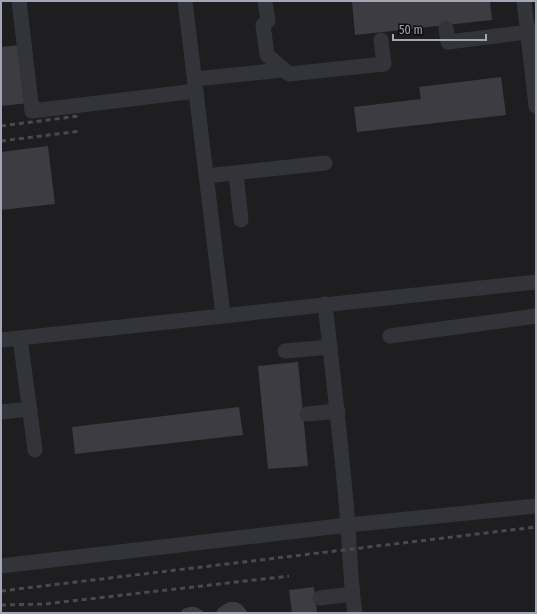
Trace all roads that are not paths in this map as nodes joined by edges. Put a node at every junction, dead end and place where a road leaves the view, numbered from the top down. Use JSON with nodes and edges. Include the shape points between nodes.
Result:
{"nodes":[{"id":1,"x":20,"y":1,"type":"edge"},
{"id":2,"x":185,"y":1,"type":"edge"},
{"id":3,"x":265,"y":1,"type":"edge"},
{"id":4,"x":524,"y":1,"type":"edge"},
{"id":5,"x":446,"y":28,"type":"dead end"},
{"id":6,"x":532,"y":32,"type":"edge"},
{"id":7,"x":381,"y":40,"type":"dead end"},
{"id":8,"x":282,"y":70,"type":"junction"},
{"id":9,"x":195,"y":85,"type":"junction"},
{"id":10,"x":536,"y":106,"type":"edge"},
{"id":11,"x":325,"y":163,"type":"dead end"},
{"id":12,"x":236,"y":173,"type":"junction"},
{"id":13,"x":206,"y":176,"type":"junction"},
{"id":14,"x":241,"y":220,"type":"dead end"},
{"id":15,"x":536,"y":282,"type":"edge"},
{"id":16,"x":325,"y":304,"type":"junction"},
{"id":17,"x":223,"y":315,"type":"junction"},
{"id":18,"x":536,"y":316,"type":"edge"},
{"id":19,"x":390,"y":336,"type":"dead end"},
{"id":20,"x":20,"y":338,"type":"junction"},
{"id":21,"x":1,"y":340,"type":"edge"},
{"id":22,"x":330,"y":347,"type":"junction"},
{"id":23,"x":285,"y":351,"type":"dead end"},
{"id":24,"x":30,"y":409,"type":"junction"},
{"id":25,"x":338,"y":411,"type":"junction"},
{"id":26,"x":1,"y":412,"type":"edge"},
{"id":27,"x":307,"y":414,"type":"dead end"},
{"id":28,"x":35,"y":450,"type":"dead end"},
{"id":29,"x":536,"y":506,"type":"edge"},
{"id":30,"x":348,"y":525,"type":"junction"},
{"id":31,"x":1,"y":566,"type":"edge"},
{"id":32,"x":352,"y":594,"type":"junction"},
{"id":33,"x":320,"y":598,"type":"dead end"},
{"id":34,"x":355,"y":613,"type":"edge"}],
"edges":[{"from":1,"to":9,"type":"lane","via":[[32,112]]},
{"from":2,"to":9,"type":"lane"},
{"from":3,"to":8,"type":"lane","via":[[268,21],[263,25],[267,55]]},
{"from":4,"to":6,"type":"lane"},
{"from":5,"to":6,"type":"lane","via":[[448,42]]},
{"from":6,"to":10,"type":"lane"},
{"from":7,"to":8,"type":"lane","via":[[384,64],[289,74]]},
{"from":8,"to":9,"type":"lane"},
{"from":9,"to":13,"type":"lane"},
{"from":11,"to":12,"type":"lane"},
{"from":12,"to":13,"type":"lane"},
{"from":12,"to":14,"type":"lane"},
{"from":13,"to":17,"type":"lane"},
{"from":15,"to":16,"type":"lane"},
{"from":16,"to":17,"type":"lane"},
{"from":16,"to":22,"type":"lane"},
{"from":17,"to":20,"type":"lane"},
{"from":18,"to":19,"type":"lane"},
{"from":20,"to":21,"type":"lane"},
{"from":20,"to":24,"type":"lane"},
{"from":22,"to":23,"type":"lane"},
{"from":22,"to":25,"type":"lane"},
{"from":24,"to":26,"type":"lane"},
{"from":24,"to":28,"type":"lane"},
{"from":25,"to":27,"type":"lane"},
{"from":25,"to":30,"type":"lane"},
{"from":29,"to":30,"type":"lane"},
{"from":30,"to":31,"type":"lane"},
{"from":30,"to":32,"type":"lane"},
{"from":32,"to":33,"type":"lane"},
{"from":32,"to":34,"type":"lane"}]}
